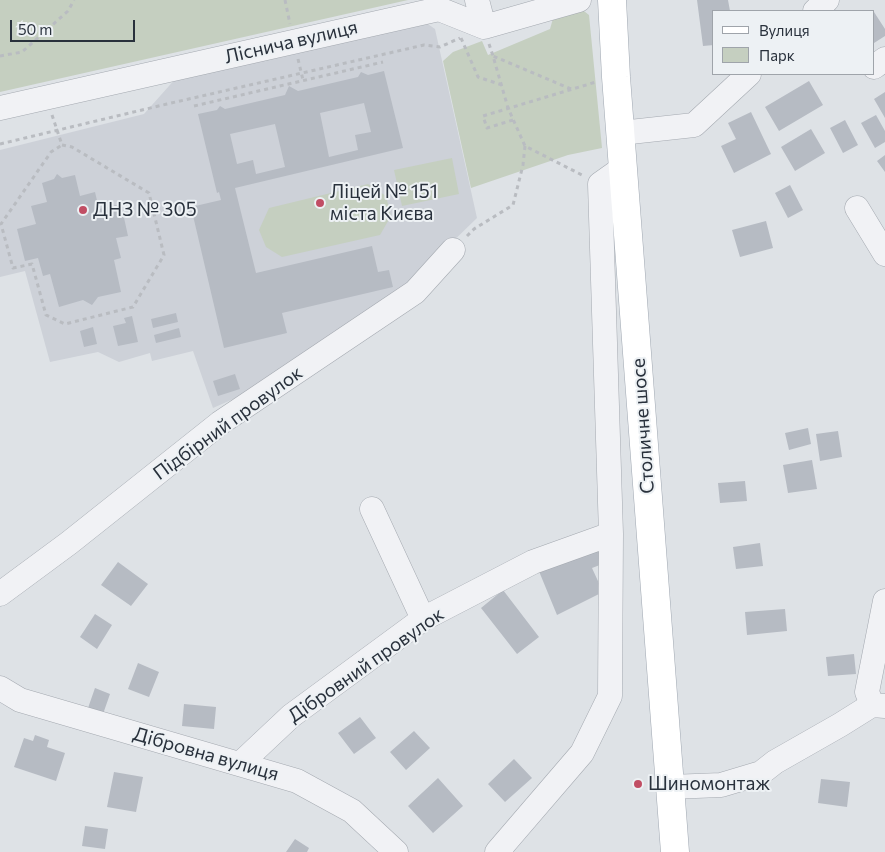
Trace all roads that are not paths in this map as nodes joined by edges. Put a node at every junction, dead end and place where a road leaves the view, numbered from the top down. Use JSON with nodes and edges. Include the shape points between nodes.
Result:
{"nodes":[{"id":1,"x":477,"y":0,"type":"edge"},
{"id":2,"x":579,"y":0,"type":"edge"},
{"id":3,"x":612,"y":0,"type":"edge"},
{"id":4,"x":827,"y":0,"type":"edge"},
{"id":5,"x":816,"y":10,"type":"edge"},
{"id":6,"x":484,"y":27,"type":"junction"},
{"id":7,"x":748,"y":75,"type":"edge"},
{"id":8,"x":0,"y":108,"type":"edge"},
{"id":9,"x":621,"y":133,"type":"junction"},
{"id":10,"x":624,"y":167,"type":"junction"},
{"id":11,"x":857,"y":208,"type":"dead end"},
{"id":12,"x":452,"y":250,"type":"road end"},
{"id":13,"x":885,"y":254,"type":"edge"},
{"id":14,"x":372,"y":509,"type":"dead end"},
{"id":15,"x":611,"y":534,"type":"junction"},
{"id":16,"x":0,"y":594,"type":"edge"},
{"id":17,"x":885,"y":601,"type":"edge"},
{"id":18,"x":423,"y":619,"type":"junction"},
{"id":19,"x":0,"y":688,"type":"edge"},
{"id":20,"x":879,"y":705,"type":"edge"},
{"id":21,"x":241,"y":764,"type":"junction"},
{"id":22,"x":670,"y":787,"type":"junction"},
{"id":23,"x":396,"y":852,"type":"edge"},
{"id":24,"x":497,"y":852,"type":"edge"},
{"id":25,"x":675,"y":852,"type":"edge"}],
"edges":[{"from":1,"to":6,"type":"street"},
{"from":2,"to":6,"type":"street"},
{"from":3,"to":9,"type":"main road","name":"Столичне шосе"},
{"from":4,"to":5,"type":"street"},
{"from":6,"to":8,"type":"street","name":"Ліснича вулиця","via":[[439,9]]},
{"from":7,"to":9,"type":"street","via":[[694,125]]},
{"from":9,"to":10,"type":"main road","name":"Столичне шосе"},
{"from":10,"to":15,"type":"street","via":[[600,184]]},
{"from":10,"to":22,"type":"main road","name":"Столичне шосе"},
{"from":11,"to":13,"type":"street"},
{"from":12,"to":16,"type":"street","name":"Підбірний провулок","via":[[415,292],[220,423]]},
{"from":14,"to":18,"type":"street"},
{"from":15,"to":18,"type":"street","name":"Дібровний провулок","via":[[533,562]]},
{"from":15,"to":24,"type":"street","via":[[610,696],[582,752]]},
{"from":17,"to":20,"type":"street","via":[[867,692]]},
{"from":18,"to":21,"type":"street","name":"Дібровний провулок","via":[[291,716]]},
{"from":19,"to":21,"type":"street","name":"Дібровна вулиця","via":[[20,700]]},
{"from":20,"to":22,"type":"street","via":[[775,762],[761,773],[721,785]]},
{"from":21,"to":23,"type":"street","name":"Дібровна вулиця","via":[[297,781],[352,811]]},
{"from":22,"to":25,"type":"main road","name":"Столичне шосе"}]}
